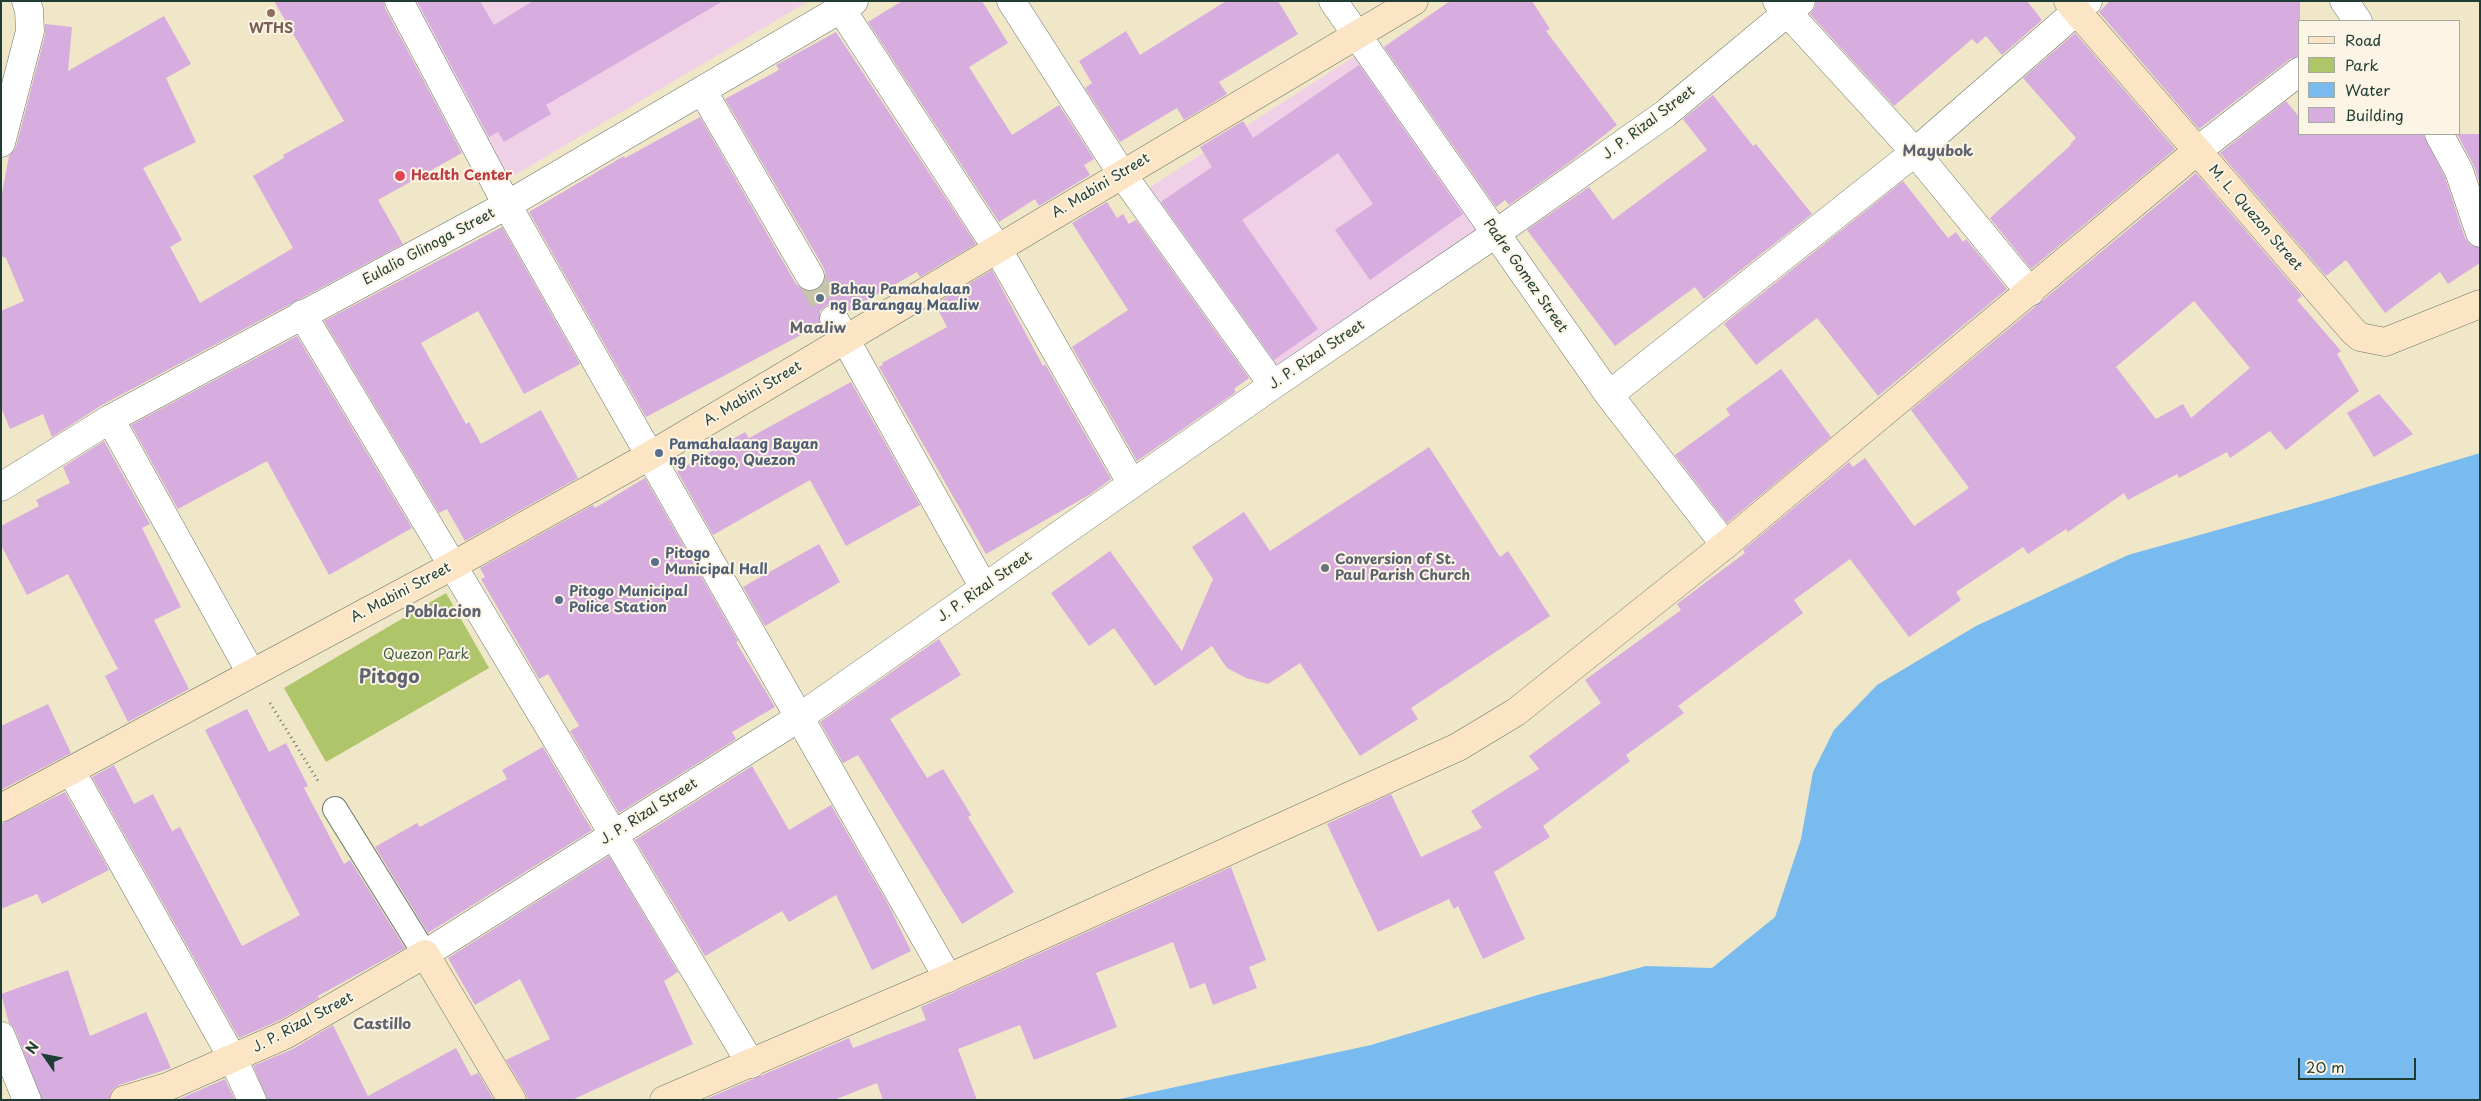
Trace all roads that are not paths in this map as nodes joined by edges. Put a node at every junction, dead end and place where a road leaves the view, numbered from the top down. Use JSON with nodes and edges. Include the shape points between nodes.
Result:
{"nodes":[{"id":1,"x":26,"y":1,"type":"edge"},
{"id":2,"x":399,"y":1,"type":"edge"},
{"id":3,"x":1011,"y":1,"type":"edge"},
{"id":4,"x":1333,"y":1,"type":"edge"},
{"id":5,"x":1414,"y":1,"type":"edge"},
{"id":6,"x":2344,"y":1,"type":"edge"},
{"id":7,"x":2078,"y":4,"type":"edge"},
{"id":8,"x":847,"y":5,"type":"edge"},
{"id":9,"x":1789,"y":5,"type":"edge"},
{"id":10,"x":2357,"y":20,"type":"edge"},
{"id":11,"x":1358,"y":36,"type":"junction"},
{"id":12,"x":2298,"y":73,"type":"edge"},
{"id":13,"x":702,"y":90,"type":"junction"},
{"id":14,"x":2440,"y":135,"type":"edge"},
{"id":15,"x":1,"y":142,"type":"edge"},
{"id":16,"x":2197,"y":151,"type":"junction"},
{"id":17,"x":1915,"y":152,"type":"junction"},
{"id":18,"x":1122,"y":174,"type":"junction"},
{"id":19,"x":507,"y":205,"type":"junction"},
{"id":20,"x":2480,"y":233,"type":"edge"},
{"id":21,"x":1495,"y":234,"type":"junction"},
{"id":22,"x":997,"y":248,"type":"junction"},
{"id":23,"x":810,"y":276,"type":"tunnel mouth"},
{"id":24,"x":2030,"y":292,"type":"junction"},
{"id":25,"x":2480,"y":304,"type":"edge"},
{"id":26,"x":302,"y":314,"type":"junction"},
{"id":27,"x":840,"y":328,"type":"junction"},
{"id":28,"x":1272,"y":385,"type":"junction"},
{"id":29,"x":1609,"y":395,"type":"junction"},
{"id":30,"x":110,"y":419,"type":"junction"},
{"id":31,"x":651,"y":455,"type":"junction"},
{"id":32,"x":1132,"y":484,"type":"junction"},
{"id":33,"x":1,"y":487,"type":"edge"},
{"id":34,"x":1725,"y":545,"type":"junction"},
{"id":35,"x":452,"y":566,"type":"junction"},
{"id":36,"x":984,"y":588,"type":"junction"},
{"id":37,"x":251,"y":673,"type":"junction"},
{"id":38,"x":800,"y":716,"type":"junction"},
{"id":39,"x":71,"y":771,"type":"junction"},
{"id":40,"x":1,"y":808,"type":"edge"},
{"id":41,"x":335,"y":809,"type":"road end"},
{"id":42,"x":613,"y":835,"type":"junction"},
{"id":43,"x":425,"y":954,"type":"junction"},
{"id":44,"x":948,"y":978,"type":"junction"},
{"id":45,"x":1,"y":1036,"type":"edge"},
{"id":46,"x":233,"y":1059,"type":"junction"},
{"id":47,"x":751,"y":1064,"type":"junction"},
{"id":48,"x":27,"y":1100,"type":"edge"},
{"id":49,"x":124,"y":1100,"type":"edge"},
{"id":50,"x":252,"y":1100,"type":"edge"},
{"id":51,"x":512,"y":1100,"type":"edge"},
{"id":52,"x":664,"y":1100,"type":"edge"}],
"edges":[{"from":1,"to":15,"type":"street","via":[[30,10],[30,31]]},
{"from":2,"to":19,"type":"street"},
{"from":3,"to":18,"type":"street"},
{"from":4,"to":11,"type":"street","name":"Padre Gomez Street"},
{"from":5,"to":11,"type":"street","name":"A. Mabini Street"},
{"from":6,"to":10,"type":"street"},
{"from":7,"to":16,"type":"street","name":"M. L. Quezon Street"},
{"from":7,"to":17,"type":"street"},
{"from":8,"to":13,"type":"street","name":"Eulalio Glinoga Street"},
{"from":8,"to":22,"type":"street"},
{"from":9,"to":17,"type":"street"},
{"from":9,"to":21,"type":"street","name":"J. P. Rizal Street","via":[[1666,114]]},
{"from":11,"to":18,"type":"street","name":"A. Mabini Street"},
{"from":11,"to":21,"type":"street","name":"Padre Gomez Street"},
{"from":12,"to":16,"type":"street"},
{"from":13,"to":19,"type":"street","name":"Eulalio Glinoga Street"},
{"from":13,"to":23,"type":"street"},
{"from":14,"to":20,"type":"street","via":[[2459,171]]},
{"from":16,"to":24,"type":"street"},
{"from":16,"to":25,"type":"street","name":"M. L. Quezon Street","via":[[2360,337],[2385,342]]},
{"from":17,"to":24,"type":"street"},
{"from":17,"to":29,"type":"street"},
{"from":18,"to":22,"type":"street","name":"A. Mabini Street"},
{"from":18,"to":28,"type":"street"},
{"from":19,"to":26,"type":"street","name":"Eulalio Glinoga Street"},
{"from":19,"to":31,"type":"street"},
{"from":21,"to":28,"type":"street","name":"J. P. Rizal Street"},
{"from":21,"to":29,"type":"street","name":"Padre Gomez Street"},
{"from":22,"to":27,"type":"street","name":"A. Mabini Street"},
{"from":22,"to":32,"type":"street"},
{"from":24,"to":34,"type":"street"},
{"from":26,"to":30,"type":"street","name":"Eulalio Glinoga Street"},
{"from":26,"to":35,"type":"street"},
{"from":27,"to":31,"type":"street","name":"A. Mabini Street"},
{"from":27,"to":36,"type":"street"},
{"from":28,"to":32,"type":"street","name":"J. P. Rizal Street"},
{"from":29,"to":34,"type":"street","name":"Padre Gomez Street"},
{"from":30,"to":33,"type":"street","name":"Eulalio Glinoga Street"},
{"from":30,"to":37,"type":"street"},
{"from":31,"to":35,"type":"street","name":"A. Mabini Street"},
{"from":31,"to":38,"type":"street"},
{"from":32,"to":36,"type":"street","name":"J. P. Rizal Street"},
{"from":34,"to":44,"type":"street","via":[[1516,712],[1458,747]]},
{"from":35,"to":37,"type":"street","name":"A. Mabini Street"},
{"from":35,"to":42,"type":"street"},
{"from":36,"to":38,"type":"street","name":"J. P. Rizal Street"},
{"from":37,"to":39,"type":"street","name":"A. Mabini Street"},
{"from":38,"to":42,"type":"street","name":"J. P. Rizal Street"},
{"from":38,"to":44,"type":"street"},
{"from":39,"to":40,"type":"street","name":"A. Mabini Street"},
{"from":39,"to":46,"type":"street"},
{"from":41,"to":43,"type":"lane"},
{"from":42,"to":43,"type":"street","name":"J. P. Rizal Street"},
{"from":42,"to":47,"type":"street"},
{"from":43,"to":46,"type":"street","name":"J. P. Rizal Street","via":[[285,1034]]},
{"from":43,"to":51,"type":"street"},
{"from":44,"to":47,"type":"street"},
{"from":45,"to":48,"type":"street"},
{"from":46,"to":49,"type":"street","name":"J. P. Rizal Street","via":[[166,1087]]},
{"from":46,"to":50,"type":"street"},
{"from":47,"to":52,"type":"street"}]}
